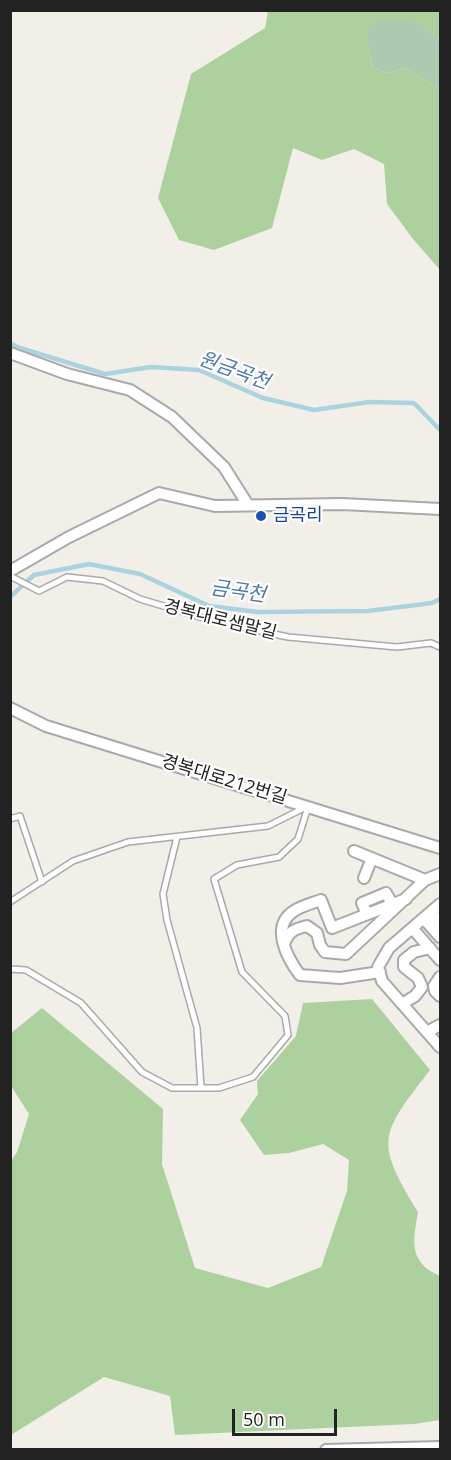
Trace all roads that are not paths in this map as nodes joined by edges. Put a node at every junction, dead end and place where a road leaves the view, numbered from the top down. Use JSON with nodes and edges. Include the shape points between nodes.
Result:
{"nodes":[{"id":1,"x":10,"y":353,"type":"edge"},
{"id":2,"x":248,"y":505,"type":"junction"},
{"id":3,"x":441,"y":509,"type":"edge"},
{"id":4,"x":11,"y":575,"type":"edge"},
{"id":5,"x":441,"y":647,"type":"edge"},
{"id":6,"x":10,"y":708,"type":"edge"},
{"id":7,"x":309,"y":806,"type":"junction"},
{"id":8,"x":10,"y":819,"type":"edge"},
{"id":9,"x":177,"y":837,"type":"junction"},
{"id":10,"x":441,"y":848,"type":"edge"},
{"id":11,"x":354,"y":851,"type":"dead end"},
{"id":12,"x":372,"y":858,"type":"junction"},
{"id":13,"x":441,"y":874,"type":"edge"},
{"id":14,"x":364,"y":878,"type":"dead end"},
{"id":15,"x":425,"y":880,"type":"junction"},
{"id":16,"x":42,"y":882,"type":"junction"},
{"id":17,"x":406,"y":898,"type":"junction"},
{"id":18,"x":10,"y":902,"type":"edge"},
{"id":19,"x":432,"y":912,"type":"edge"},
{"id":20,"x":441,"y":922,"type":"edge"},
{"id":21,"x":413,"y":928,"type":"junction"},
{"id":22,"x":441,"y":938,"type":"edge"},
{"id":23,"x":284,"y":944,"type":"junction"},
{"id":24,"x":430,"y":948,"type":"junction"},
{"id":25,"x":441,"y":960,"type":"edge"},
{"id":26,"x":10,"y":969,"type":"edge"},
{"id":27,"x":380,"y":972,"type":"junction"},
{"id":28,"x":441,"y":977,"type":"edge"},
{"id":29,"x":441,"y":996,"type":"edge"},
{"id":30,"x":402,"y":1004,"type":"junction"},
{"id":31,"x":441,"y":1025,"type":"edge"},
{"id":32,"x":427,"y":1032,"type":"junction"},
{"id":33,"x":441,"y":1047,"type":"edge"},
{"id":34,"x":201,"y":1088,"type":"junction"},
{"id":35,"x":441,"y":1447,"type":"edge"},
{"id":36,"x":326,"y":1449,"type":"edge"}],
"edges":[{"from":1,"to":2,"type":"street","via":[[67,374],[130,390],[172,417],[224,467]]},
{"from":2,"to":3,"type":"street"},
{"from":2,"to":4,"type":"street","via":[[215,506],[159,493],[69,537]]},
{"from":4,"to":5,"type":"lane","name":"경복대로샘말길","via":[[39,591],[67,578],[103,581],[140,598],[213,621],[288,637],[398,646],[431,643]]},
{"from":6,"to":7,"type":"street","name":"경복대로212번길","via":[[46,726]]},
{"from":7,"to":9,"type":"lane","via":[[268,826]]},
{"from":7,"to":10,"type":"street","name":"경복대로212번길"},
{"from":7,"to":34,"type":"lane","via":[[298,839],[279,857],[237,865],[214,879],[243,972],[285,1016],[288,1035],[253,1077],[219,1088]]},
{"from":8,"to":16,"type":"lane","via":[[20,816]]},
{"from":9,"to":16,"type":"lane","via":[[128,842],[73,861]]},
{"from":9,"to":34,"type":"lane","via":[[163,894],[197,1028]]},
{"from":11,"to":12,"type":"street"},
{"from":12,"to":14,"type":"street"},
{"from":12,"to":15,"type":"street"},
{"from":13,"to":15,"type":"street"},
{"from":15,"to":17,"type":"street"},
{"from":16,"to":18,"type":"lane"},
{"from":17,"to":23,"type":"street","via":[[346,954],[325,952],[318,933],[308,926],[295,928]]},
{"from":17,"to":23,"type":"street","via":[[332,928],[321,900],[294,910],[283,921]]},
{"from":19,"to":20,"type":"street"},
{"from":19,"to":21,"type":"street"},
{"from":19,"to":22,"type":"street"},
{"from":21,"to":24,"type":"street"},
{"from":21,"to":27,"type":"street","via":[[381,958]]},
{"from":23,"to":27,"type":"street","via":[[300,975],[340,978]]},
{"from":24,"to":25,"type":"street"},
{"from":24,"to":30,"type":"street","via":[[414,952],[404,960],[404,968],[418,978],[422,987]]},
{"from":26,"to":34,"type":"lane","via":[[26,970],[81,1003],[142,1072],[172,1088]]},
{"from":27,"to":30,"type":"street","via":[[382,981]]},
{"from":28,"to":29,"type":"street","via":[[435,991]]},
{"from":30,"to":32,"type":"street"},
{"from":31,"to":32,"type":"street"},
{"from":32,"to":33,"type":"street"},
{"from":35,"to":36,"type":"street"}]}
